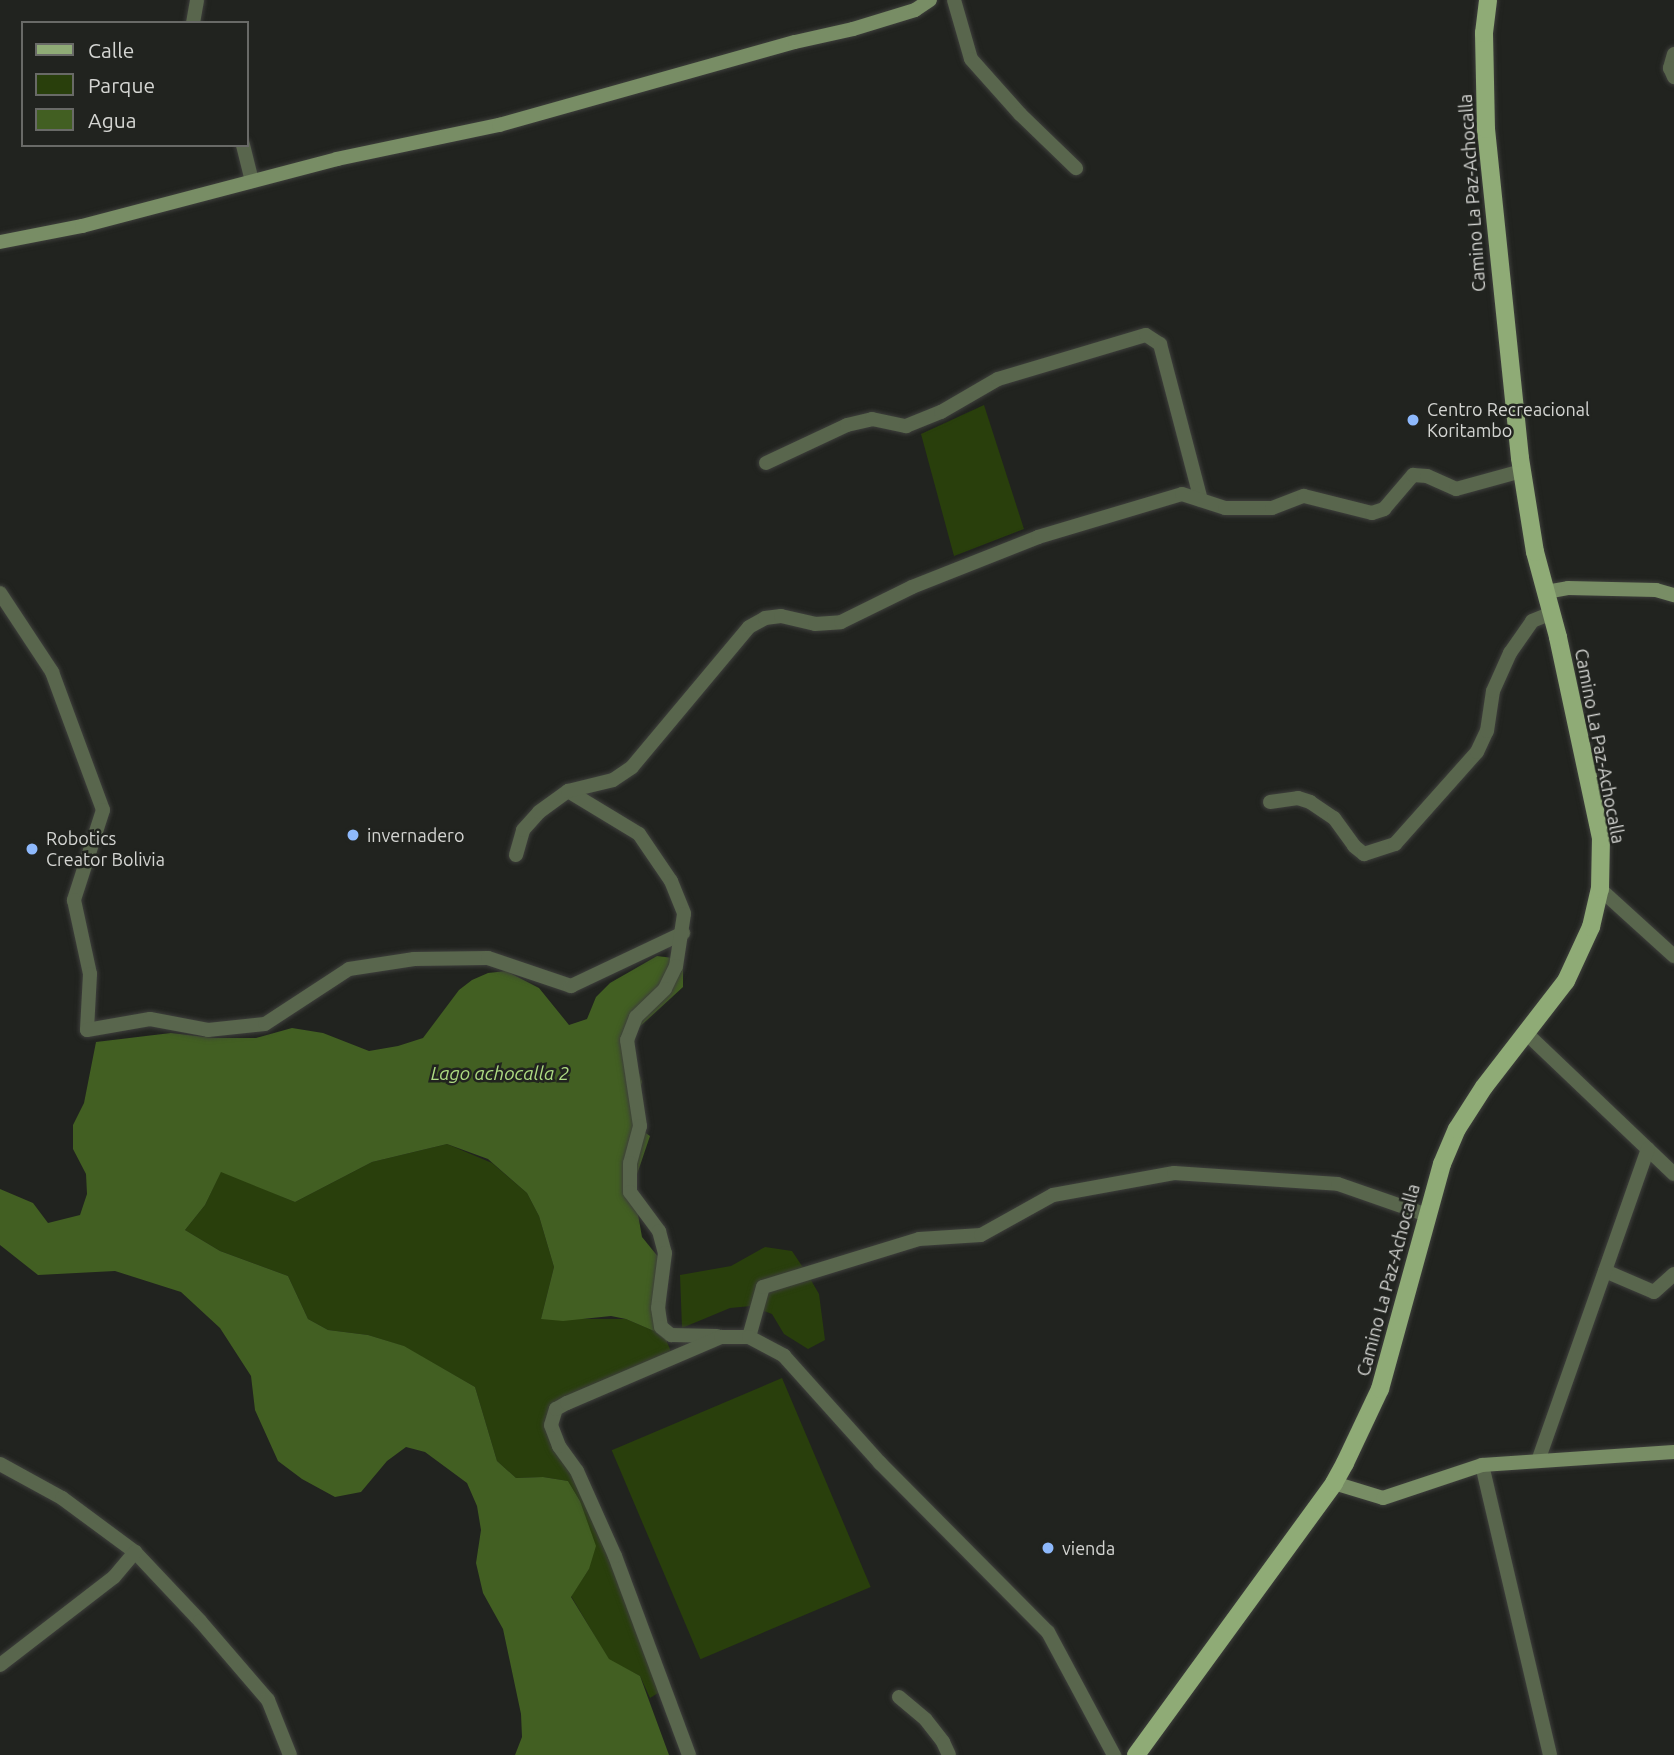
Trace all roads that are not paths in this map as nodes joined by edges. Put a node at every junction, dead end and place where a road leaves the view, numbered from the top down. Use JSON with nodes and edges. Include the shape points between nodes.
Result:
{"nodes":[{"id":1,"x":197,"y":0,"type":"edge"},
{"id":2,"x":930,"y":0,"type":"edge"},
{"id":3,"x":954,"y":0,"type":"edge"},
{"id":4,"x":1488,"y":0,"type":"edge"},
{"id":5,"x":193,"y":21,"type":"edge"},
{"id":6,"x":1674,"y":54,"type":"edge"},
{"id":7,"x":1674,"y":77,"type":"edge"},
{"id":8,"x":244,"y":147,"type":"edge"},
{"id":9,"x":1076,"y":167,"type":"dead end"},
{"id":10,"x":252,"y":181,"type":"junction"},
{"id":11,"x":0,"y":243,"type":"edge"},
{"id":12,"x":765,"y":464,"type":"dead end"},
{"id":13,"x":1522,"y":471,"type":"junction"},
{"id":14,"x":1201,"y":500,"type":"junction"},
{"id":15,"x":1546,"y":592,"type":"junction"},
{"id":16,"x":0,"y":593,"type":"edge"},
{"id":17,"x":1674,"y":595,"type":"edge"},
{"id":18,"x":1552,"y":613,"type":"junction"},
{"id":19,"x":568,"y":791,"type":"junction"},
{"id":20,"x":1270,"y":802,"type":"dead end"},
{"id":21,"x":516,"y":855,"type":"dead end"},
{"id":22,"x":1600,"y":889,"type":"junction"},
{"id":23,"x":682,"y":933,"type":"junction"},
{"id":24,"x":1674,"y":956,"type":"edge"},
{"id":25,"x":1527,"y":1034,"type":"junction"},
{"id":26,"x":1648,"y":1149,"type":"junction"},
{"id":27,"x":1674,"y":1174,"type":"edge"},
{"id":28,"x":1427,"y":1215,"type":"junction"},
{"id":29,"x":1605,"y":1271,"type":"junction"},
{"id":30,"x":1674,"y":1274,"type":"edge"},
{"id":31,"x":721,"y":1337,"type":"junction"},
{"id":32,"x":749,"y":1337,"type":"junction"},
{"id":33,"x":1674,"y":1452,"type":"edge"},
{"id":34,"x":1538,"y":1461,"type":"junction"},
{"id":35,"x":0,"y":1464,"type":"edge"},
{"id":36,"x":1482,"y":1465,"type":"junction"},
{"id":37,"x":1334,"y":1483,"type":"junction"},
{"id":38,"x":135,"y":1552,"type":"junction"},
{"id":39,"x":0,"y":1665,"type":"edge"},
{"id":40,"x":899,"y":1697,"type":"dead end"},
{"id":41,"x":290,"y":1755,"type":"edge"},
{"id":42,"x":689,"y":1755,"type":"edge"},
{"id":43,"x":949,"y":1755,"type":"edge"},
{"id":44,"x":1114,"y":1755,"type":"edge"},
{"id":45,"x":1136,"y":1755,"type":"edge"},
{"id":46,"x":1550,"y":1755,"type":"edge"}],
"edges":[{"from":1,"to":5,"type":"street"},
{"from":2,"to":10,"type":"main road","via":[[915,10],[853,29],[499,125]]},
{"from":3,"to":9,"type":"street","via":[[971,59]]},
{"from":4,"to":13,"type":"main road","name":"Camino La Paz-Achocalla","via":[[1486,129]]},
{"from":6,"to":7,"type":"street","via":[[1670,68]]},
{"from":8,"to":10,"type":"street"},
{"from":10,"to":11,"type":"main road"},
{"from":12,"to":14,"type":"street","via":[[847,425],[872,419],[906,426],[998,379],[1146,335],[1160,344]]},
{"from":13,"to":14,"type":"street","via":[[1456,489],[1413,475],[1384,509],[1372,513],[1304,496],[1272,508],[1225,508]]},
{"from":13,"to":15,"type":"main road","name":"Camino La Paz-Achocalla"},
{"from":14,"to":19,"type":"street","via":[[1182,494],[1038,537],[912,587],[841,622],[765,618],[749,627],[632,766],[613,780]]},
{"from":15,"to":17,"type":"main road","via":[[1569,588]]},
{"from":15,"to":18,"type":"main road","name":"Camino La Paz-Achocalla"},
{"from":16,"to":23,"type":"street","via":[[52,673],[103,810],[74,900],[90,974],[87,1030],[150,1018],[208,1030],[265,1024],[349,969],[414,959],[488,958],[571,986]]},
{"from":18,"to":20,"type":"street","via":[[1532,621],[1510,653],[1493,691],[1487,731],[1477,752],[1395,844],[1364,854],[1334,818],[1310,802],[1298,798]]},
{"from":18,"to":22,"type":"main road","name":"Camino La Paz-Achocalla","via":[[1601,838]]},
{"from":19,"to":21,"type":"street","via":[[523,830]]},
{"from":19,"to":23,"type":"street","via":[[639,834],[671,881],[684,914]]},
{"from":22,"to":24,"type":"street"},
{"from":22,"to":25,"type":"main road","name":"Camino La Paz-Achocalla","via":[[1591,927],[1566,981]]},
{"from":23,"to":31,"type":"street","via":[[676,966],[665,989],[636,1017],[627,1040],[639,1126],[630,1163],[630,1192],[659,1231],[665,1253],[658,1308],[662,1326],[671,1335]]},
{"from":25,"to":26,"type":"street"},
{"from":25,"to":28,"type":"main road","name":"Camino La Paz-Achocalla","via":[[1457,1129]]},
{"from":26,"to":27,"type":"street"},
{"from":26,"to":29,"type":"street"},
{"from":28,"to":32,"type":"street","via":[[1338,1184],[1174,1173],[1053,1195],[981,1236],[919,1239],[763,1287]]},
{"from":28,"to":37,"type":"main road","name":"Camino La Paz-Achocalla","via":[[1380,1389]]},
{"from":29,"to":30,"type":"street","via":[[1654,1292]]},
{"from":29,"to":34,"type":"street"},
{"from":31,"to":32,"type":"street"},
{"from":31,"to":42,"type":"street","via":[[567,1403],[556,1409],[551,1426],[615,1556]]},
{"from":32,"to":44,"type":"street","via":[[784,1356],[880,1462],[1048,1632]]},
{"from":33,"to":34,"type":"main road"},
{"from":34,"to":36,"type":"main road"},
{"from":35,"to":38,"type":"street","via":[[62,1498]]},
{"from":36,"to":37,"type":"main road","via":[[1383,1499]]},
{"from":36,"to":46,"type":"street"},
{"from":37,"to":45,"type":"main road","name":"Camino La Paz-Achocalla"},
{"from":38,"to":39,"type":"street","via":[[114,1577]]},
{"from":38,"to":41,"type":"street","via":[[268,1700]]},
{"from":40,"to":43,"type":"street","via":[[926,1720]]}]}
